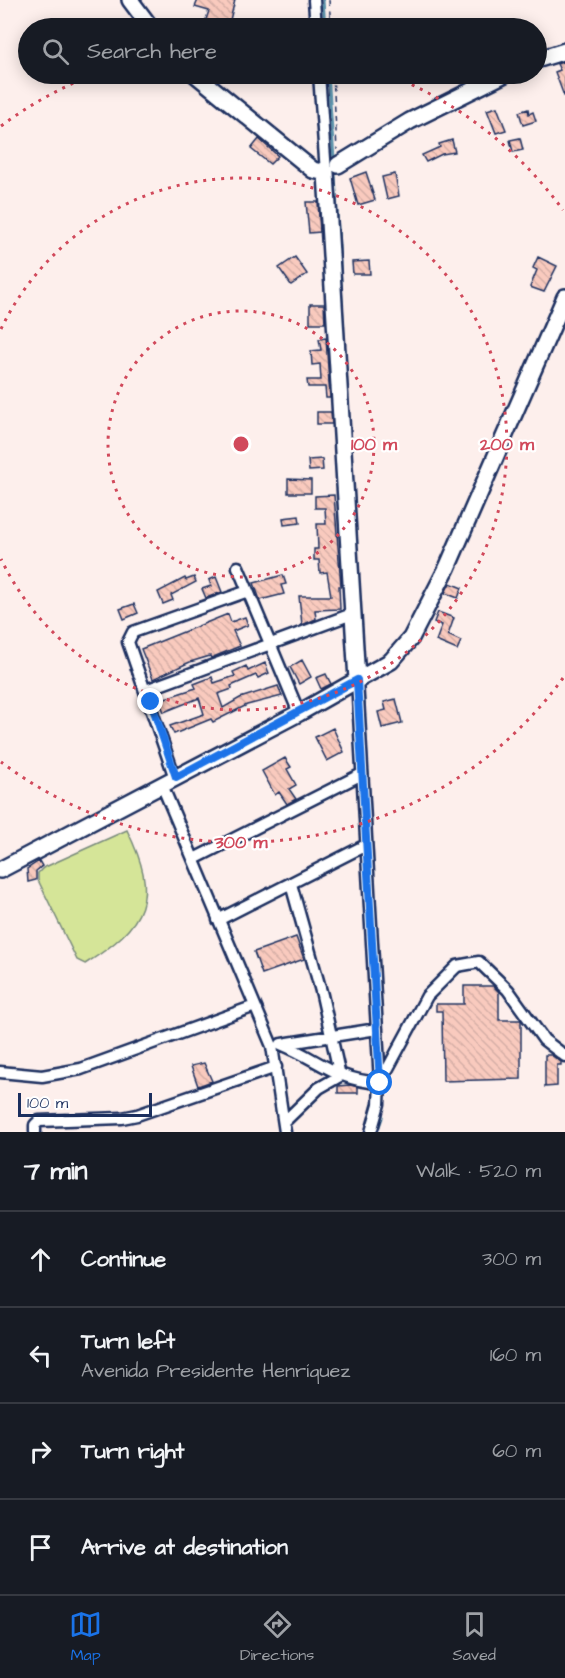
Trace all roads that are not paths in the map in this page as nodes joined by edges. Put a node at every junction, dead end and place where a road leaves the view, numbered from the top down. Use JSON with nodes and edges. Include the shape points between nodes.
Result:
{"nodes":[{"id":1,"x":130,"y":0,"type":"edge"},
{"id":2,"x":314,"y":0,"type":"edge"},
{"id":3,"x":144,"y":18,"type":"edge"},
{"id":4,"x":315,"y":18,"type":"edge"},
{"id":5,"x":565,"y":51,"type":"edge"},
{"id":6,"x":547,"y":57,"type":"edge"},
{"id":7,"x":207,"y":84,"type":"edge"},
{"id":8,"x":320,"y":84,"type":"edge"},
{"id":9,"x":485,"y":84,"type":"edge"},
{"id":10,"x":332,"y":169,"type":"junction"},
{"id":11,"x":565,"y":297,"type":"edge"},
{"id":12,"x":238,"y":567,"type":"dead end"},
{"id":13,"x":248,"y":591,"type":"junction"},
{"id":14,"x":352,"y":614,"type":"junction"},
{"id":15,"x":270,"y":645,"type":"junction"},
{"id":16,"x":357,"y":680,"type":"junction"},
{"id":17,"x":146,"y":690,"type":"junction"},
{"id":18,"x":299,"y":712,"type":"junction"},
{"id":19,"x":362,"y":774,"type":"junction"},
{"id":20,"x":169,"y":781,"type":"junction"},
{"id":21,"x":366,"y":844,"type":"junction"},
{"id":22,"x":194,"y":859,"type":"junction"},
{"id":23,"x":0,"y":870,"type":"edge"},
{"id":24,"x":291,"y":884,"type":"junction"},
{"id":25,"x":218,"y":920,"type":"junction"},
{"id":26,"x":255,"y":1006,"type":"junction"},
{"id":27,"x":377,"y":1029,"type":"junction"},
{"id":28,"x":331,"y":1035,"type":"junction"},
{"id":29,"x":277,"y":1045,"type":"junction"},
{"id":30,"x":565,"y":1056,"type":"edge"},
{"id":31,"x":276,"y":1067,"type":"junction"},
{"id":32,"x":0,"y":1072,"type":"edge"},
{"id":33,"x":340,"y":1076,"type":"junction"},
{"id":34,"x":380,"y":1083,"type":"junction"},
{"id":35,"x":285,"y":1127,"type":"edge"},
{"id":36,"x":35,"y":1132,"type":"edge"},
{"id":37,"x":370,"y":1132,"type":"edge"}],
"edges":[{"from":1,"to":3,"type":"street"},
{"from":2,"to":4,"type":"street"},
{"from":5,"to":6,"type":"street"},
{"from":7,"to":10,"type":"street","via":[[313,170]]},
{"from":8,"to":10,"type":"street"},
{"from":9,"to":10,"type":"street","via":[[410,121]]},
{"from":10,"to":14,"type":"street"},
{"from":11,"to":16,"type":"street","via":[[447,568],[411,638],[391,661]]},
{"from":12,"to":13,"type":"street"},
{"from":13,"to":15,"type":"street"},
{"from":13,"to":17,"type":"street","via":[[133,632],[128,642]]},
{"from":14,"to":15,"type":"street"},
{"from":14,"to":16,"type":"street"},
{"from":15,"to":17,"type":"street"},
{"from":15,"to":18,"type":"street"},
{"from":16,"to":18,"type":"street"},
{"from":16,"to":19,"type":"street"},
{"from":17,"to":20,"type":"street"},
{"from":18,"to":20,"type":"street"},
{"from":19,"to":21,"type":"street"},
{"from":19,"to":22,"type":"street"},
{"from":20,"to":22,"type":"street"},
{"from":20,"to":23,"type":"street"},
{"from":21,"to":24,"type":"street"},
{"from":21,"to":27,"type":"street"},
{"from":22,"to":25,"type":"street"},
{"from":24,"to":25,"type":"street"},
{"from":24,"to":28,"type":"street"},
{"from":25,"to":26,"type":"street"},
{"from":26,"to":29,"type":"street"},
{"from":26,"to":32,"type":"street","via":[[81,1069],[42,1076]]},
{"from":27,"to":28,"type":"street"},
{"from":27,"to":34,"type":"street"},
{"from":28,"to":29,"type":"street"},
{"from":28,"to":33,"type":"street"},
{"from":29,"to":31,"type":"street"},
{"from":29,"to":33,"type":"street"},
{"from":30,"to":34,"type":"street","via":[[544,1040],[508,990],[480,962],[458,966],[427,996]]},
{"from":31,"to":35,"type":"street"},
{"from":31,"to":36,"type":"street","via":[[122,1118],[39,1121]]},
{"from":33,"to":34,"type":"street"},
{"from":33,"to":35,"type":"street","via":[[313,1094]]},
{"from":34,"to":37,"type":"street","via":[[379,1104]]}]}
